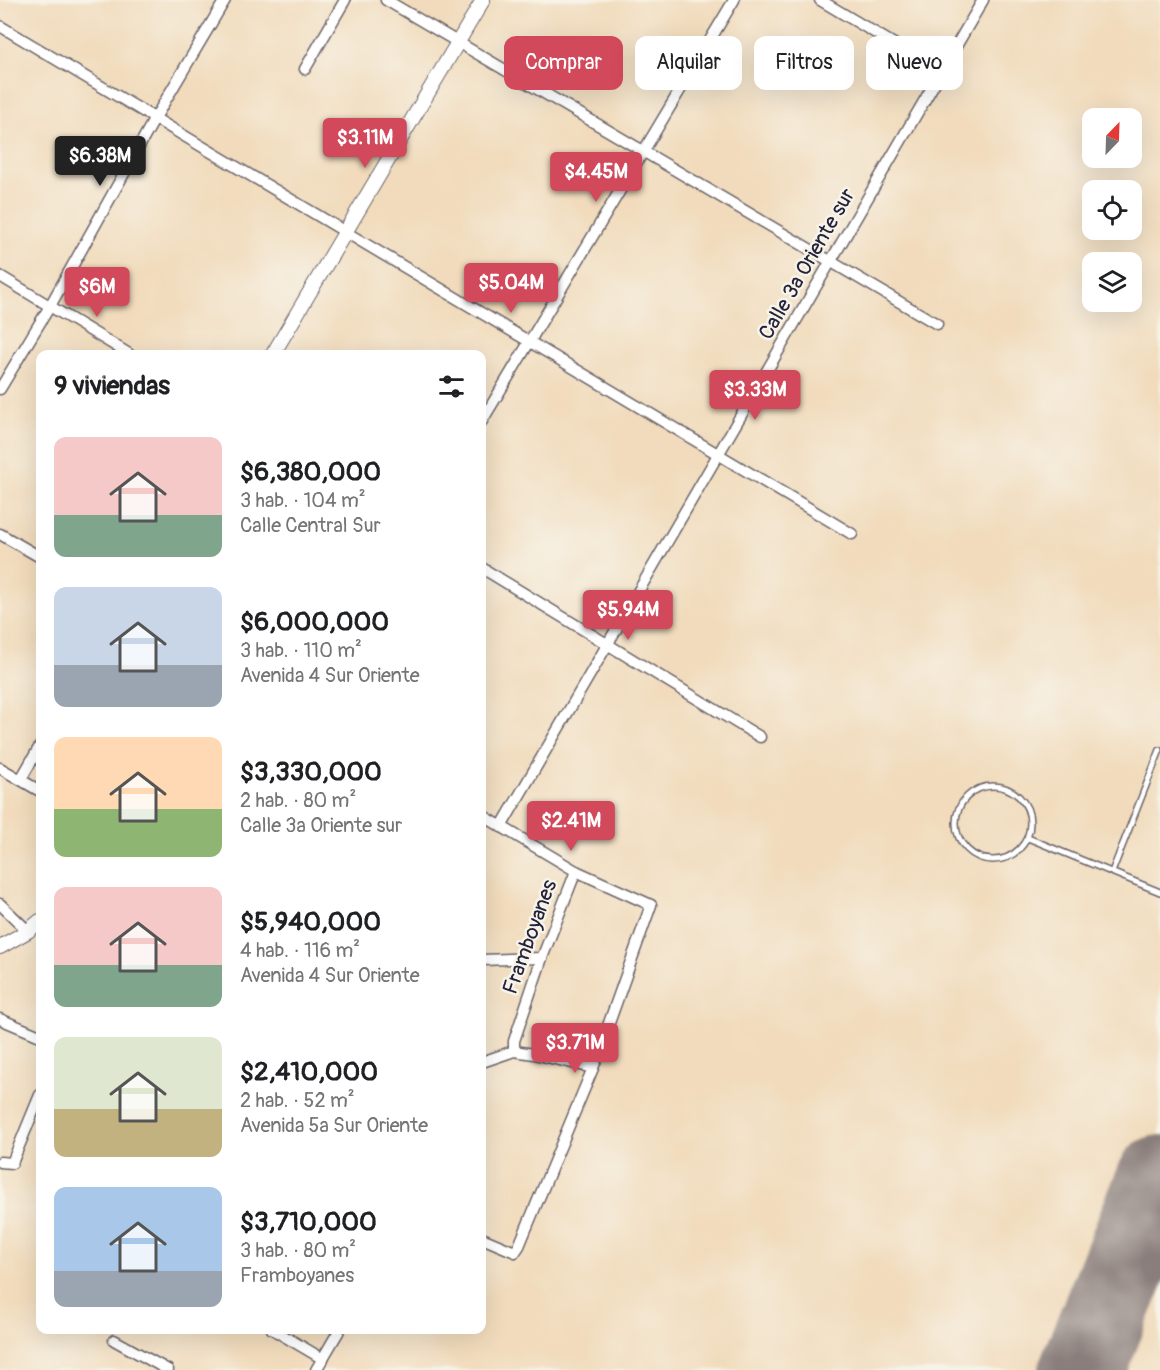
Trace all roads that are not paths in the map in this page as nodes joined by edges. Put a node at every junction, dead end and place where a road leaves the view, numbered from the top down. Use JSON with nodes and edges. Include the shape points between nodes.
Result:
{"nodes":[{"id":1,"x":225,"y":0,"type":"edge"},
{"id":2,"x":345,"y":0,"type":"edge"},
{"id":3,"x":386,"y":0,"type":"edge"},
{"id":4,"x":483,"y":0,"type":"edge"},
{"id":5,"x":734,"y":0,"type":"edge"},
{"id":6,"x":820,"y":0,"type":"edge"},
{"id":7,"x":983,"y":0,"type":"edge"},
{"id":8,"x":0,"y":26,"type":"edge"},
{"id":9,"x":880,"y":36,"type":"edge"},
{"id":10,"x":962,"y":36,"type":"edge"},
{"id":11,"x":458,"y":42,"type":"junction"},
{"id":12,"x":305,"y":69,"type":"dead end"},
{"id":13,"x":931,"y":90,"type":"edge"},
{"id":14,"x":155,"y":118,"type":"junction"},
{"id":15,"x":644,"y":151,"type":"junction"},
{"id":16,"x":346,"y":232,"type":"junction"},
{"id":17,"x":831,"y":261,"type":"junction"},
{"id":18,"x":0,"y":276,"type":"edge"},
{"id":19,"x":50,"y":306,"type":"junction"},
{"id":20,"x":937,"y":324,"type":"dead end"},
{"id":21,"x":529,"y":342,"type":"junction"},
{"id":22,"x":122,"y":350,"type":"edge"},
{"id":23,"x":275,"y":350,"type":"edge"},
{"id":24,"x":0,"y":389,"type":"edge"},
{"id":25,"x":486,"y":414,"type":"edge"},
{"id":26,"x":718,"y":454,"type":"junction"},
{"id":27,"x":0,"y":534,"type":"edge"},
{"id":28,"x":852,"y":534,"type":"dead end"},
{"id":29,"x":36,"y":555,"type":"edge"},
{"id":30,"x":486,"y":570,"type":"edge"},
{"id":31,"x":608,"y":645,"type":"junction"},
{"id":32,"x":760,"y":738,"type":"dead end"},
{"id":33,"x":1160,"y":750,"type":"edge"},
{"id":34,"x":36,"y":753,"type":"edge"},
{"id":35,"x":0,"y":768,"type":"edge"},
{"id":36,"x":21,"y":779,"type":"junction"},
{"id":37,"x":36,"y":788,"type":"edge"},
{"id":38,"x":486,"y":818,"type":"edge"},
{"id":39,"x":501,"y":827,"type":"junction"},
{"id":40,"x":1028,"y":838,"type":"junction"},
{"id":41,"x":576,"y":871,"type":"junction"},
{"id":42,"x":1112,"y":872,"type":"junction"},
{"id":43,"x":1160,"y":892,"type":"edge"},
{"id":44,"x":0,"y":904,"type":"edge"},
{"id":45,"x":36,"y":924,"type":"edge"},
{"id":46,"x":28,"y":931,"type":"junction"},
{"id":47,"x":0,"y":947,"type":"edge"},
{"id":48,"x":542,"y":958,"type":"junction"},
{"id":49,"x":486,"y":960,"type":"edge"},
{"id":50,"x":0,"y":1018,"type":"edge"},
{"id":51,"x":36,"y":1034,"type":"edge"},
{"id":52,"x":514,"y":1051,"type":"junction"},
{"id":53,"x":486,"y":1061,"type":"edge"},
{"id":54,"x":593,"y":1068,"type":"junction"},
{"id":55,"x":36,"y":1105,"type":"edge"},
{"id":56,"x":0,"y":1162,"type":"edge"},
{"id":57,"x":486,"y":1240,"type":"edge"},
{"id":58,"x":280,"y":1334,"type":"edge"},
{"id":59,"x":337,"y":1334,"type":"edge"},
{"id":60,"x":114,"y":1340,"type":"dead end"},
{"id":61,"x":323,"y":1359,"type":"junction"},
{"id":62,"x":168,"y":1370,"type":"edge"},
{"id":63,"x":316,"y":1370,"type":"edge"}],
"edges":[{"from":1,"to":14,"type":"street"},
{"from":2,"to":12,"type":"street"},
{"from":3,"to":11,"type":"street"},
{"from":4,"to":11,"type":"street"},
{"from":5,"to":15,"type":"street"},
{"from":6,"to":9,"type":"street"},
{"from":7,"to":10,"type":"street","name":"Calle 3a Oriente sur"},
{"from":8,"to":14,"type":"street"},
{"from":11,"to":15,"type":"street"},
{"from":11,"to":16,"type":"street"},
{"from":13,"to":17,"type":"street","name":"Calle 3a Oriente sur"},
{"from":14,"to":16,"type":"street"},
{"from":14,"to":19,"type":"street"},
{"from":15,"to":17,"type":"street"},
{"from":15,"to":21,"type":"street"},
{"from":16,"to":21,"type":"street"},
{"from":16,"to":23,"type":"street"},
{"from":17,"to":20,"type":"street"},
{"from":17,"to":26,"type":"street","name":"Calle 3a Oriente sur"},
{"from":18,"to":19,"type":"street"},
{"from":19,"to":22,"type":"street"},
{"from":19,"to":24,"type":"street"},
{"from":21,"to":25,"type":"street"},
{"from":21,"to":26,"type":"street"},
{"from":26,"to":28,"type":"street"},
{"from":26,"to":31,"type":"street","name":"Calle 3a Oriente sur"},
{"from":27,"to":29,"type":"street"},
{"from":30,"to":31,"type":"street"},
{"from":31,"to":32,"type":"street"},
{"from":31,"to":39,"type":"street","name":"Calle 3a Oriente sur"},
{"from":33,"to":42,"type":"lane"},
{"from":34,"to":36,"type":"street"},
{"from":35,"to":36,"type":"street"},
{"from":36,"to":37,"type":"street"},
{"from":38,"to":39,"type":"street"},
{"from":39,"to":41,"type":"street"},
{"from":40,"to":40,"type":"lane","via":[[1029,813],[1023,801],[1003,787],[978,790],[960,808],[957,831],[961,842],[979,857],[1002,860],[1022,848]]},
{"from":40,"to":42,"type":"lane"},
{"from":41,"to":48,"type":"street","name":"Framboyanes"},
{"from":41,"to":54,"type":"street","via":[[651,905]]},
{"from":42,"to":43,"type":"lane"},
{"from":44,"to":46,"type":"street"},
{"from":45,"to":46,"type":"street"},
{"from":46,"to":47,"type":"street"},
{"from":48,"to":49,"type":"street"},
{"from":48,"to":52,"type":"street","name":"Framboyanes"},
{"from":50,"to":51,"type":"street"},
{"from":52,"to":53,"type":"street"},
{"from":52,"to":54,"type":"street"},
{"from":54,"to":57,"type":"street","via":[[519,1246],[515,1252]]},
{"from":55,"to":56,"type":"street","via":[[12,1163]]},
{"from":58,"to":61,"type":"street"},
{"from":59,"to":61,"type":"street"},
{"from":60,"to":62,"type":"street"},
{"from":61,"to":63,"type":"street"}]}
